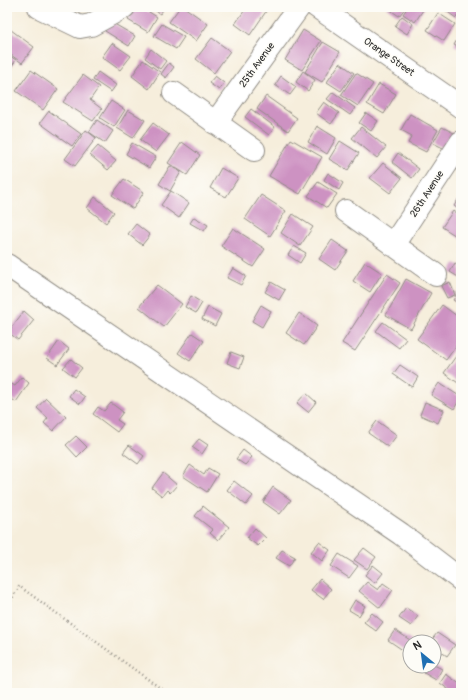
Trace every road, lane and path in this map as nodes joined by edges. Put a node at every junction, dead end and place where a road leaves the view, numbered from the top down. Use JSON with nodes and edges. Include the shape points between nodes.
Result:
{"nodes":[{"id":1,"x":40,"y":7,"type":"edge"},
{"id":2,"x":124,"y":7,"type":"edge"},
{"id":3,"x":299,"y":7,"type":"edge"},
{"id":4,"x":317,"y":7,"type":"edge"},
{"id":5,"x":174,"y":93,"type":"dead end"},
{"id":6,"x":461,"y":107,"type":"edge"},
{"id":7,"x":215,"y":123,"type":"junction"},
{"id":8,"x":461,"y":142,"type":"edge"},
{"id":9,"x":254,"y":150,"type":"dead end"},
{"id":10,"x":346,"y":211,"type":"dead end"},
{"id":11,"x":393,"y":245,"type":"junction"},
{"id":12,"x":7,"y":265,"type":"edge"},
{"id":13,"x":436,"y":275,"type":"dead end"},
{"id":14,"x":461,"y":580,"type":"edge"},
{"id":15,"x":7,"y":608,"type":"edge"},
{"id":16,"x":163,"y":692,"type":"edge"},
{"id":17,"x":167,"y":693,"type":"edge"}],
"edges":[{"from":1,"to":2,"type":"street","via":[[80,27],[91,25]]},
{"from":3,"to":7,"type":"street","name":"25th Avenue"},
{"from":4,"to":6,"type":"street","name":"Orange Street"},
{"from":5,"to":7,"type":"street"},
{"from":7,"to":9,"type":"street"},
{"from":8,"to":11,"type":"street","name":"26th Avenue"},
{"from":10,"to":11,"type":"street"},
{"from":11,"to":13,"type":"street"},
{"from":12,"to":14,"type":"street","via":[[401,534]]},
{"from":15,"to":16,"type":"path","via":[[19,586]]},
{"from":16,"to":17,"type":"path"}]}
